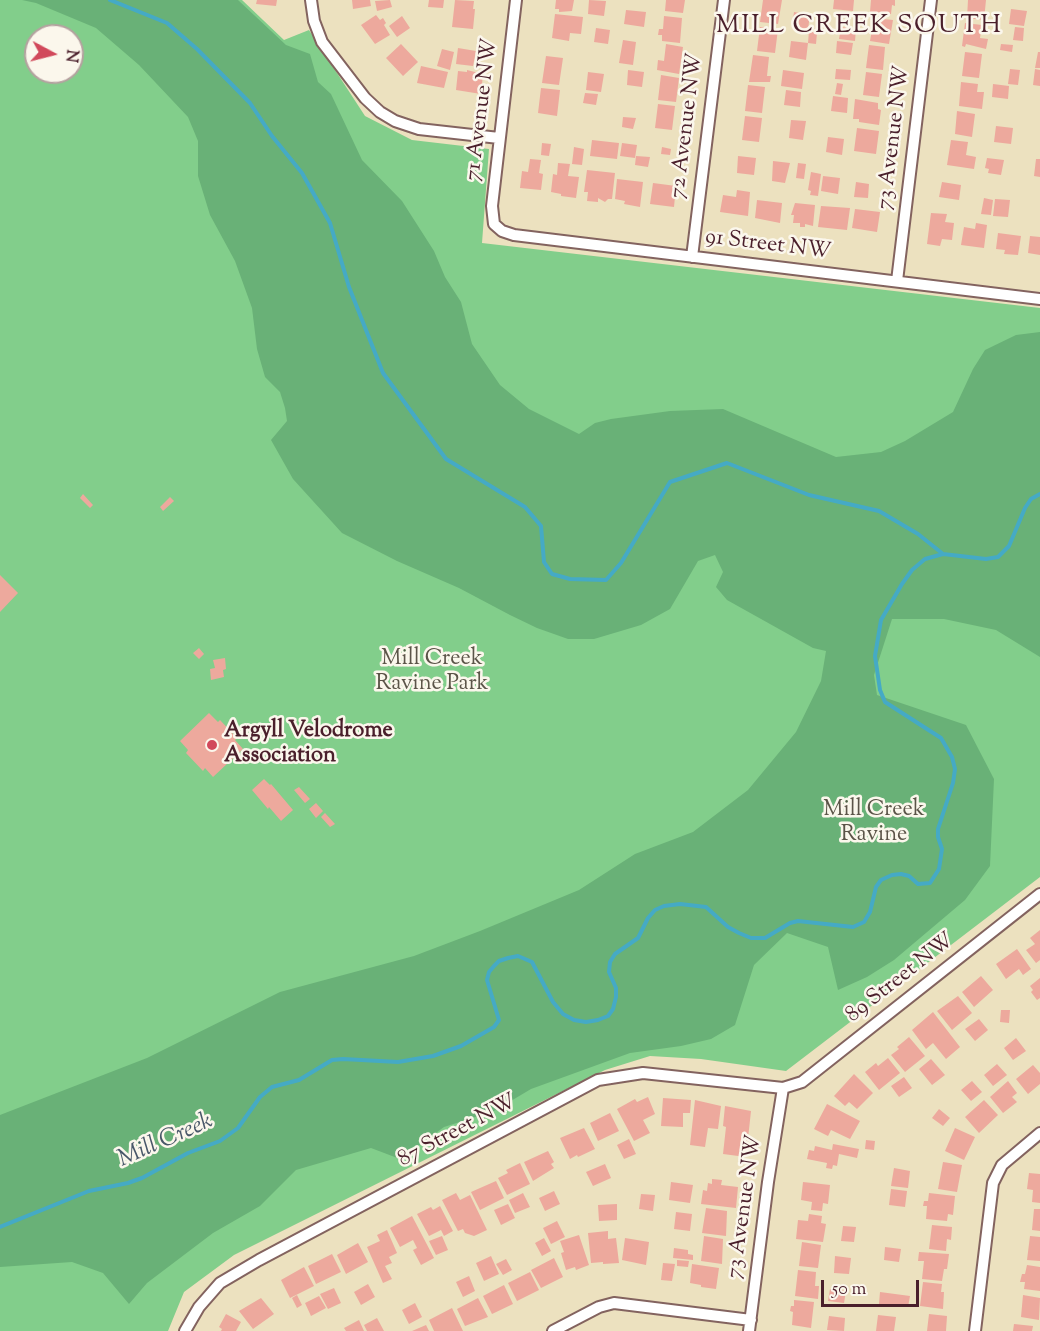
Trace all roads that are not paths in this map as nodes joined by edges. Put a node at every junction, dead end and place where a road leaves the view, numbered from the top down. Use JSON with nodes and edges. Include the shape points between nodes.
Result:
{"nodes":[{"id":1,"x":311,"y":0,"type":"edge"},
{"id":2,"x":516,"y":0,"type":"edge"},
{"id":3,"x":724,"y":0,"type":"edge"},
{"id":4,"x":932,"y":0,"type":"edge"},
{"id":5,"x":499,"y":138,"type":"junction"},
{"id":6,"x":494,"y":224,"type":"joint"},
{"id":7,"x":692,"y":256,"type":"junction"},
{"id":8,"x":897,"y":281,"type":"junction"},
{"id":9,"x":1040,"y":299,"type":"edge"},
{"id":10,"x":1040,"y":894,"type":"edge"},
{"id":11,"x":783,"y":1088,"type":"junction"},
{"id":12,"x":1040,"y":1133,"type":"edge"},
{"id":13,"x":750,"y":1325,"type":"edge"},
{"id":14,"x":186,"y":1328,"type":"edge"},
{"id":15,"x":553,"y":1331,"type":"edge"},
{"id":16,"x":975,"y":1331,"type":"edge"}],
"edges":[{"from":1,"to":5,"type":"street","via":[[322,42],[364,98],[380,112],[405,125],[427,130]]},
{"from":2,"to":5,"type":"street","name":"71 Avenue NW"},
{"from":3,"to":7,"type":"street","name":"72 Avenue NW"},
{"from":4,"to":8,"type":"street","name":"73 Avenue NW"},
{"from":5,"to":6,"type":"street","name":"71 Avenue NW","via":[[491,213]]},
{"from":6,"to":7,"type":"street","name":"91 Street NW","via":[[514,235]]},
{"from":7,"to":8,"type":"street","name":"91 Street NW"},
{"from":8,"to":9,"type":"street","name":"91 Street NW"},
{"from":10,"to":11,"type":"street","name":"89 Street NW","via":[[802,1082]]},
{"from":11,"to":13,"type":"street","name":"73 Avenue NW"},
{"from":11,"to":14,"type":"street","name":"87 Street NW","via":[[643,1073],[598,1080],[259,1260],[220,1284]]},
{"from":12,"to":16,"type":"street","via":[[996,1175]]},
{"from":13,"to":15,"type":"street","via":[[615,1303]]}]}
